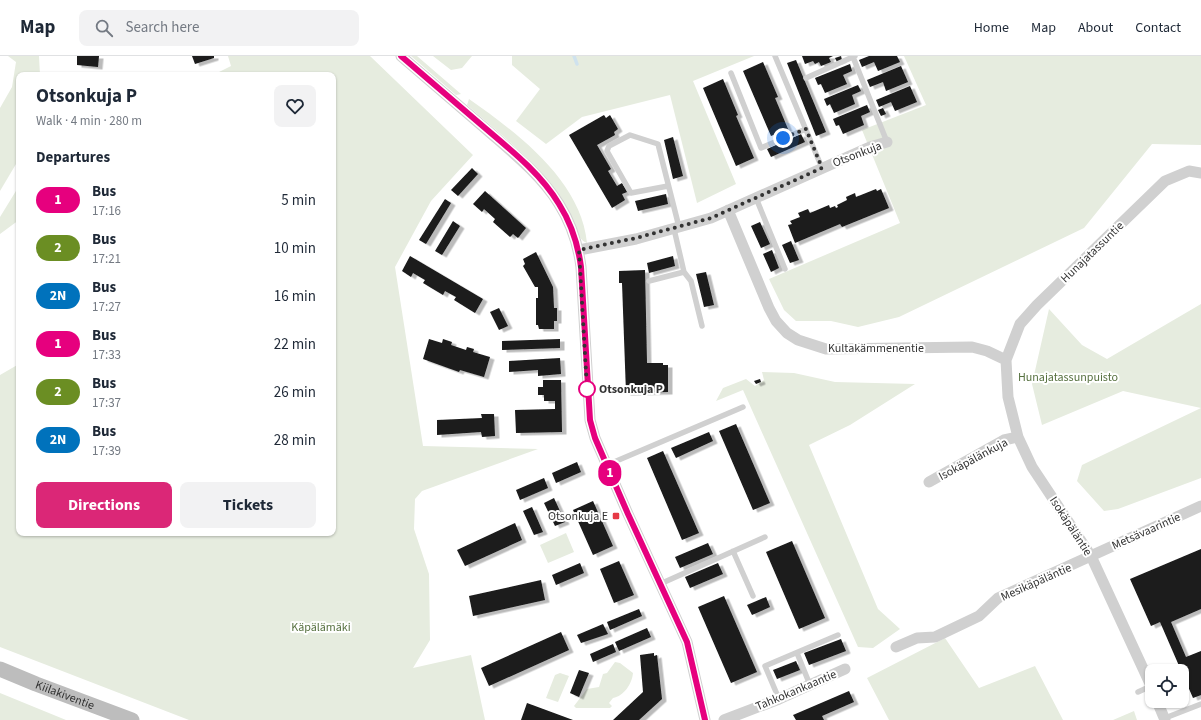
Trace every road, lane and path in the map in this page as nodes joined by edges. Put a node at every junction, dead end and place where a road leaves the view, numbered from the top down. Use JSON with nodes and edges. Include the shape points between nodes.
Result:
{"nodes":[{"id":1,"x":401,"y":56,"type":"edge"},
{"id":2,"x":775,"y":56,"type":"edge"},
{"id":3,"x":855,"y":57,"type":"edge"},
{"id":4,"x":731,"y":73,"type":"dead end"},
{"id":5,"x":806,"y":78,"type":"dead end"},
{"id":6,"x":806,"y":129,"type":"junction"},
{"id":7,"x":887,"y":142,"type":"joint"},
{"id":8,"x":822,"y":168,"type":"junction"},
{"id":9,"x":1201,"y":173,"type":"edge"},
{"id":10,"x":668,"y":186,"type":"junction"},
{"id":11,"x":756,"y":198,"type":"junction"},
{"id":12,"x":728,"y":210,"type":"junction"},
{"id":13,"x":677,"y":228,"type":"junction"},
{"id":14,"x":579,"y":250,"type":"junction"},
{"id":15,"x":784,"y":269,"type":"dead end"},
{"id":16,"x":684,"y":272,"type":"junction"},
{"id":17,"x":649,"y":281,"type":"dead end"},
{"id":18,"x":702,"y":326,"type":"dead end"},
{"id":19,"x":1006,"y":360,"type":"junction"},
{"id":20,"x":743,"y":407,"type":"dead end"},
{"id":21,"x":1018,"y":437,"type":"junction"},
{"id":22,"x":607,"y":465,"type":"junction"},
{"id":23,"x":930,"y":482,"type":"dead end"},
{"id":24,"x":1201,"y":506,"type":"edge"},
{"id":25,"x":766,"y":537,"type":"dead end"},
{"id":26,"x":733,"y":551,"type":"junction"},
{"id":27,"x":1091,"y":556,"type":"junction"},
{"id":28,"x":660,"y":584,"type":"junction"},
{"id":29,"x":753,"y":596,"type":"dead end"},
{"id":30,"x":838,"y":635,"type":"dead end"},
{"id":31,"x":896,"y":647,"type":"dead end"},
{"id":32,"x":797,"y":653,"type":"junction"},
{"id":33,"x":0,"y":668,"type":"edge"},
{"id":34,"x":845,"y":669,"type":"dead end"},
{"id":35,"x":1145,"y":672,"type":"edge"},
{"id":36,"x":810,"y":685,"type":"junction"},
{"id":37,"x":1145,"y":690,"type":"edge"},
{"id":38,"x":1138,"y":692,"type":"dead end"},
{"id":39,"x":778,"y":698,"type":"junction"},
{"id":40,"x":1201,"y":704,"type":"edge"},
{"id":41,"x":1160,"y":708,"type":"edge"},
{"id":42,"x":1165,"y":719,"type":"edge"},
{"id":43,"x":132,"y":720,"type":"edge"},
{"id":44,"x":705,"y":720,"type":"edge"},
{"id":45,"x":724,"y":720,"type":"edge"}],
"edges":[{"from":1,"to":14,"type":"street","via":[[510,150],[545,185],[559,204]]},
{"from":2,"to":6,"type":"lane"},
{"from":3,"to":5,"type":"lane"},
{"from":3,"to":7,"type":"lane"},
{"from":4,"to":6,"type":"lane","via":[[761,148]]},
{"from":6,"to":8,"type":"lane"},
{"from":7,"to":8,"type":"street","name":"Otsonkuja"},
{"from":8,"to":11,"type":"street","name":"Otsonkuja"},
{"from":9,"to":19,"type":"street","name":"Hunajatassuntie","via":[[1189,171],[1165,181],[1037,304],[1020,324]]},
{"from":10,"to":10,"type":"lane","via":[[658,144],[630,135],[609,146],[607,151],[631,193]]},
{"from":10,"to":13,"type":"lane"},
{"from":11,"to":12,"type":"street","name":"Otsonkuja"},
{"from":11,"to":15,"type":"lane"},
{"from":12,"to":13,"type":"street","name":"Otsonkuja"},
{"from":12,"to":19,"type":"street","name":"Kultakämmenentie","via":[[776,321],[798,340],[826,349],[972,348],[987,351]]},
{"from":13,"to":14,"type":"street","name":"Otsonkuja"},
{"from":13,"to":16,"type":"lane"},
{"from":14,"to":22,"type":"street","via":[[589,413],[595,438]]},
{"from":16,"to":17,"type":"lane"},
{"from":16,"to":18,"type":"lane","via":[[691,281]]},
{"from":19,"to":21,"type":"street","name":"Isokäpäläntie","via":[[1008,397]]},
{"from":20,"to":22,"type":"lane"},
{"from":21,"to":23,"type":"street","name":"Isokäpälänkuja","via":[[1004,440]]},
{"from":21,"to":27,"type":"street","name":"Isokäpäläntie","via":[[1032,467]]},
{"from":22,"to":28,"type":"street"},
{"from":24,"to":27,"type":"street","name":"Metsävaarintie"},
{"from":25,"to":26,"type":"lane"},
{"from":26,"to":28,"type":"lane"},
{"from":26,"to":29,"type":"lane"},
{"from":27,"to":31,"type":"street","name":"Mesikäpäläntie","via":[[998,598],[979,616],[935,637],[917,638]]},
{"from":27,"to":35,"type":"street","name":"Isokäpäläntie"},
{"from":28,"to":44,"type":"street","via":[[687,642]]},
{"from":30,"to":32,"type":"lane"},
{"from":32,"to":36,"type":"lane"},
{"from":32,"to":39,"type":"lane","via":[[765,666]]},
{"from":33,"to":43,"type":"street","name":"Kiilakiventie"},
{"from":34,"to":36,"type":"street","name":"Tahkokankaantie"},
{"from":36,"to":39,"type":"street","name":"Tahkokankaantie"},
{"from":37,"to":38,"type":"lane"},
{"from":39,"to":45,"type":"street","name":"Tahkokankaantie"},
{"from":40,"to":42,"type":"lane"},
{"from":41,"to":42,"type":"street"}]}
